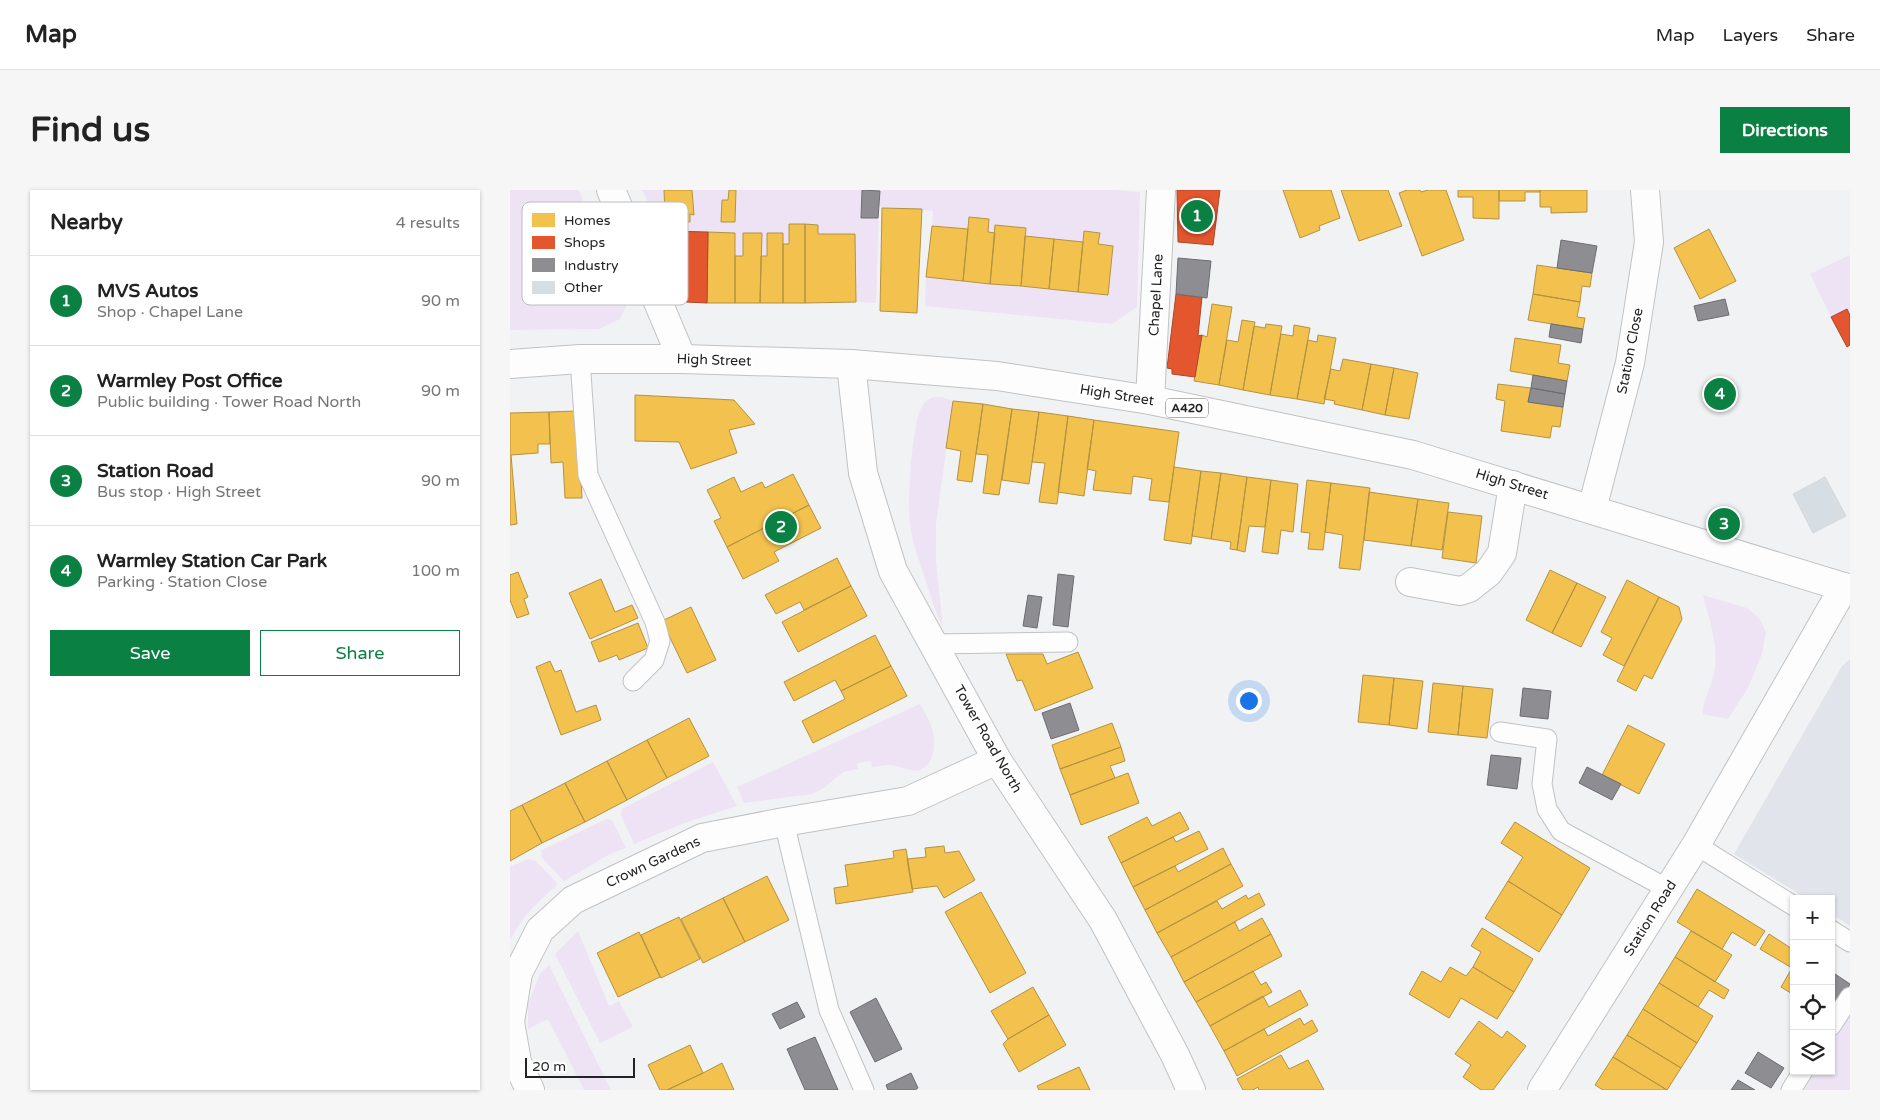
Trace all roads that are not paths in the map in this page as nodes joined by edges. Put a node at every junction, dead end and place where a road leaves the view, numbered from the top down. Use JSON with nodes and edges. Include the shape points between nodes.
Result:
{"nodes":[{"id":1,"x":610,"y":190,"type":"edge"},
{"id":2,"x":1162,"y":190,"type":"edge"},
{"id":3,"x":1645,"y":190,"type":"edge"},
{"id":4,"x":615,"y":202,"type":"edge"},
{"id":5,"x":659,"y":305,"type":"edge"},
{"id":6,"x":580,"y":359,"type":"junction"},
{"id":7,"x":682,"y":359,"type":"junction"},
{"id":8,"x":510,"y":364,"type":"edge"},
{"id":9,"x":852,"y":364,"type":"junction"},
{"id":10,"x":1150,"y":400,"type":"junction"},
{"id":11,"x":1513,"y":485,"type":"junction"},
{"id":12,"x":1592,"y":509,"type":"junction"},
{"id":13,"x":1410,"y":582,"type":"dead end"},
{"id":14,"x":1847,"y":588,"type":"edge"},
{"id":15,"x":1068,"y":642,"type":"dead end"},
{"id":16,"x":934,"y":644,"type":"junction"},
{"id":17,"x":633,"y":681,"type":"dead end"},
{"id":18,"x":1500,"y":732,"type":"dead end"},
{"id":19,"x":997,"y":760,"type":"junction"},
{"id":20,"x":784,"y":822,"type":"junction"},
{"id":21,"x":1696,"y":845,"type":"junction"},
{"id":22,"x":1668,"y":889,"type":"junction"},
{"id":23,"x":1790,"y":904,"type":"edge"},
{"id":24,"x":1835,"y":933,"type":"edge"},
{"id":25,"x":1850,"y":942,"type":"edge"},
{"id":26,"x":1850,"y":997,"type":"edge"},
{"id":27,"x":1835,"y":1020,"type":"edge"},
{"id":28,"x":1800,"y":1075,"type":"edge"},
{"id":29,"x":530,"y":1090,"type":"edge"},
{"id":30,"x":864,"y":1090,"type":"edge"},
{"id":31,"x":1190,"y":1090,"type":"edge"},
{"id":32,"x":1542,"y":1090,"type":"edge"},
{"id":33,"x":1791,"y":1090,"type":"edge"}],
"edges":[{"from":1,"to":4,"type":"street"},
{"from":2,"to":10,"type":"street","name":"Chapel Lane"},
{"from":3,"to":12,"type":"street","name":"Station Close","via":[[1649,242],[1630,363]]},
{"from":5,"to":7,"type":"street"},
{"from":6,"to":7,"type":"street","name":"High Street","number":"A420"},
{"from":6,"to":8,"type":"street","name":"High Street","number":"A420"},
{"from":6,"to":17,"type":"lane","via":[[588,475],[655,622],[660,641],[654,660]]},
{"from":7,"to":9,"type":"street","name":"High Street","number":"A420"},
{"from":9,"to":10,"type":"street","name":"High Street","number":"A420","via":[[997,376]]},
{"from":9,"to":16,"type":"street","name":"Tower Road North","via":[[863,472],[893,571]]},
{"from":10,"to":11,"type":"street","name":"High Street","number":"A420","via":[[1413,455]]},
{"from":11,"to":12,"type":"street","name":"High Street","number":"A420"},
{"from":11,"to":13,"type":"street","via":[[1502,553],[1489,572],[1470,588],[1460,591]]},
{"from":12,"to":14,"type":"street","name":"High Street","number":"A420"},
{"from":14,"to":21,"type":"street","name":"Station Road"},
{"from":15,"to":16,"type":"lane"},
{"from":16,"to":19,"type":"street","name":"Tower Road North"},
{"from":18,"to":22,"type":"lane","via":[[1547,739],[1542,784],[1548,809],[1561,831]]},
{"from":19,"to":20,"type":"street","name":"Crown Gardens","via":[[908,802]]},
{"from":19,"to":31,"type":"street","name":"Tower Road North","via":[[1103,920],[1175,1055]]},
{"from":20,"to":29,"type":"street","name":"Crown Gardens","via":[[702,838],[572,900],[540,930],[518,973],[510,1022],[517,1062]]},
{"from":20,"to":30,"type":"lane","via":[[829,1010]]},
{"from":21,"to":22,"type":"street","name":"Station Road"},
{"from":21,"to":23,"type":"lane"},
{"from":22,"to":32,"type":"street","name":"Station Road"},
{"from":24,"to":25,"type":"lane"},
{"from":26,"to":27,"type":"lane"},
{"from":28,"to":33,"type":"lane"}]}
